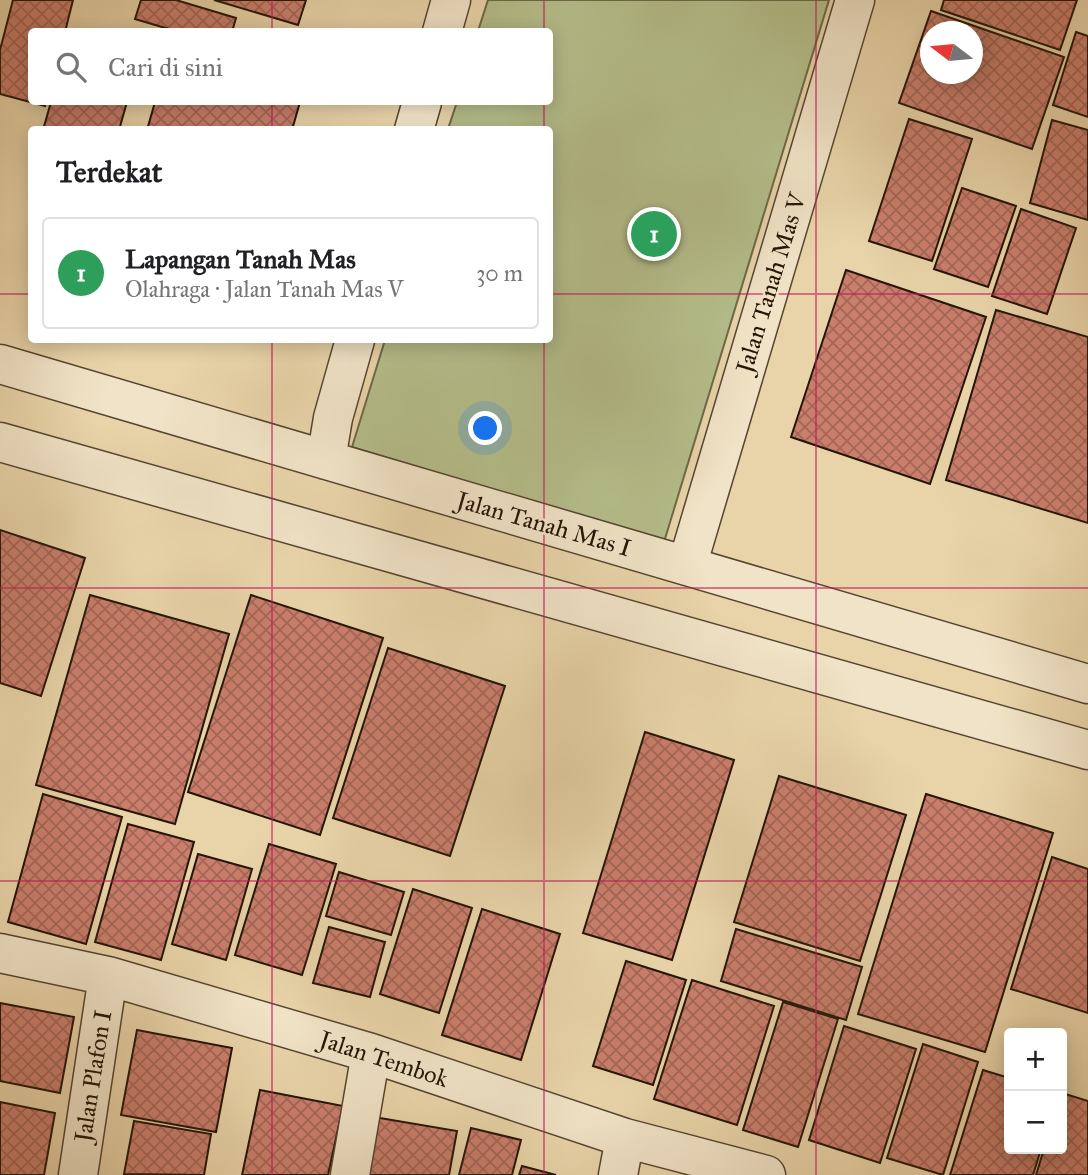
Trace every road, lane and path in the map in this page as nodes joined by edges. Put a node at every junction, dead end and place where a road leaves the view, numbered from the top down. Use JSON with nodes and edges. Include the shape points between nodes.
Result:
{"nodes":[{"id":1,"x":451,"y":0,"type":"edge"},
{"id":2,"x":855,"y":0,"type":"edge"},
{"id":3,"x":443,"y":28,"type":"edge"},
{"id":4,"x":421,"y":105,"type":"edge"},
{"id":5,"x":415,"y":126,"type":"edge"},
{"id":6,"x":354,"y":343,"type":"edge"},
{"id":7,"x":0,"y":364,"type":"edge"},
{"id":8,"x":0,"y":442,"type":"edge"},
{"id":9,"x":326,"y":460,"type":"junction"},
{"id":10,"x":687,"y":566,"type":"junction"},
{"id":11,"x":1088,"y":684,"type":"edge"},
{"id":12,"x":1088,"y":750,"type":"edge"},
{"id":13,"x":0,"y":954,"type":"edge"},
{"id":14,"x":108,"y":976,"type":"junction"},
{"id":15,"x":371,"y":1054,"type":"junction"},
{"id":16,"x":625,"y":1138,"type":"junction"},
{"id":17,"x":78,"y":1175,"type":"edge"},
{"id":18,"x":350,"y":1175,"type":"edge"},
{"id":19,"x":618,"y":1175,"type":"edge"},
{"id":20,"x":766,"y":1175,"type":"edge"}],
"edges":[{"from":1,"to":3,"type":"street"},
{"from":2,"to":10,"type":"street","name":"Jalan Tanah Mas V"},
{"from":4,"to":5,"type":"street"},
{"from":6,"to":9,"type":"street"},
{"from":7,"to":9,"type":"street","name":"Jalan Tanah Mas I"},
{"from":8,"to":12,"type":"street"},
{"from":9,"to":10,"type":"street","name":"Jalan Tanah Mas I"},
{"from":10,"to":11,"type":"street","name":"Jalan Tanah Mas I"},
{"from":13,"to":14,"type":"street","name":"Jalan Tembok"},
{"from":14,"to":15,"type":"street","name":"Jalan Tembok"},
{"from":14,"to":17,"type":"street","name":"Jalan Plafon I"},
{"from":15,"to":16,"type":"street","name":"Jalan Tembok"},
{"from":15,"to":18,"type":"street"},
{"from":16,"to":19,"type":"street"},
{"from":16,"to":20,"type":"street","name":"Jalan Tembok"}]}
